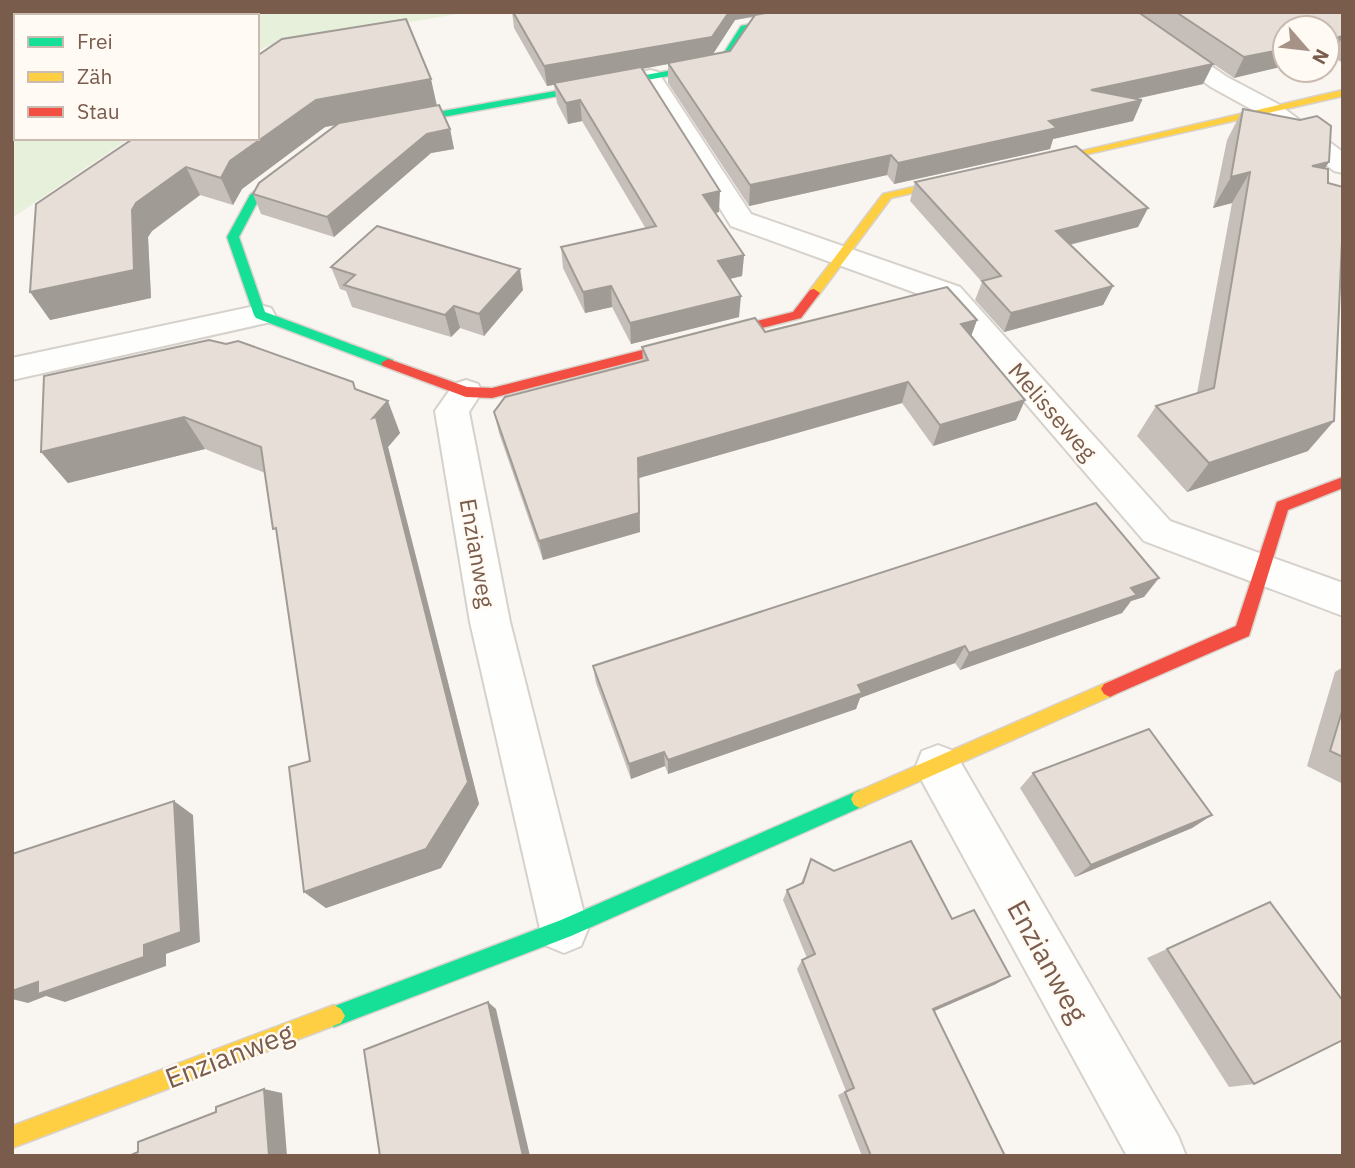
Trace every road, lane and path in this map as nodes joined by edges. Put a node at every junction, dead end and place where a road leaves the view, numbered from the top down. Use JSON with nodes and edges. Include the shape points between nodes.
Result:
{"nodes":[{"id":1,"x":821,"y":12,"type":"edge"},
{"id":2,"x":1118,"y":12,"type":"edge"},
{"id":3,"x":650,"y":76,"type":"junction"},
{"id":4,"x":1343,"y":93,"type":"edge"},
{"id":5,"x":1269,"y":108,"type":"junction"},
{"id":6,"x":374,"y":127,"type":"edge"},
{"id":7,"x":302,"y":158,"type":"edge"},
{"id":8,"x":1343,"y":165,"type":"edge"},
{"id":9,"x":1019,"y":166,"type":"edge"},
{"id":10,"x":984,"y":174,"type":"edge"},
{"id":11,"x":841,"y":256,"type":"junction"},
{"id":12,"x":260,"y":315,"type":"junction"},
{"id":13,"x":12,"y":369,"type":"edge"},
{"id":14,"x":466,"y":392,"type":"junction"},
{"id":15,"x":1343,"y":482,"type":"edge"},
{"id":16,"x":1262,"y":570,"type":"junction"},
{"id":17,"x":1343,"y":600,"type":"edge"},
{"id":18,"x":938,"y":766,"type":"junction"},
{"id":19,"x":564,"y":929,"type":"junction"},
{"id":20,"x":12,"y":1137,"type":"edge"},
{"id":21,"x":1158,"y":1156,"type":"edge"}],
"edges":[{"from":1,"to":3,"type":"street","via":[[744,28],[722,64]]},
{"from":2,"to":5,"type":"street","via":[[1219,82]]},
{"from":3,"to":6,"type":"street"},
{"from":3,"to":11,"type":"street","name":"Melisseweg","via":[[741,220]]},
{"from":4,"to":5,"type":"street"},
{"from":5,"to":8,"type":"street"},
{"from":5,"to":9,"type":"street"},
{"from":7,"to":12,"type":"street","via":[[254,197],[233,237]]},
{"from":10,"to":11,"type":"street","via":[[887,196]]},
{"from":11,"to":14,"type":"street","via":[[797,315],[492,393]]},
{"from":11,"to":16,"type":"street","name":"Melisseweg","via":[[949,294],[1157,531]]},
{"from":12,"to":13,"type":"street"},
{"from":12,"to":14,"type":"street"},
{"from":14,"to":19,"type":"street","name":"Enzianweg","via":[[452,411],[488,609]]},
{"from":15,"to":16,"type":"street","name":"Enzianweg","via":[[1282,506]]},
{"from":16,"to":17,"type":"street"},
{"from":16,"to":18,"type":"street","name":"Enzianweg","via":[[1243,631]]},
{"from":18,"to":19,"type":"street","name":"Enzianweg"},
{"from":18,"to":21,"type":"street","name":"Enzianweg"},
{"from":19,"to":20,"type":"street","name":"Enzianweg"}]}
